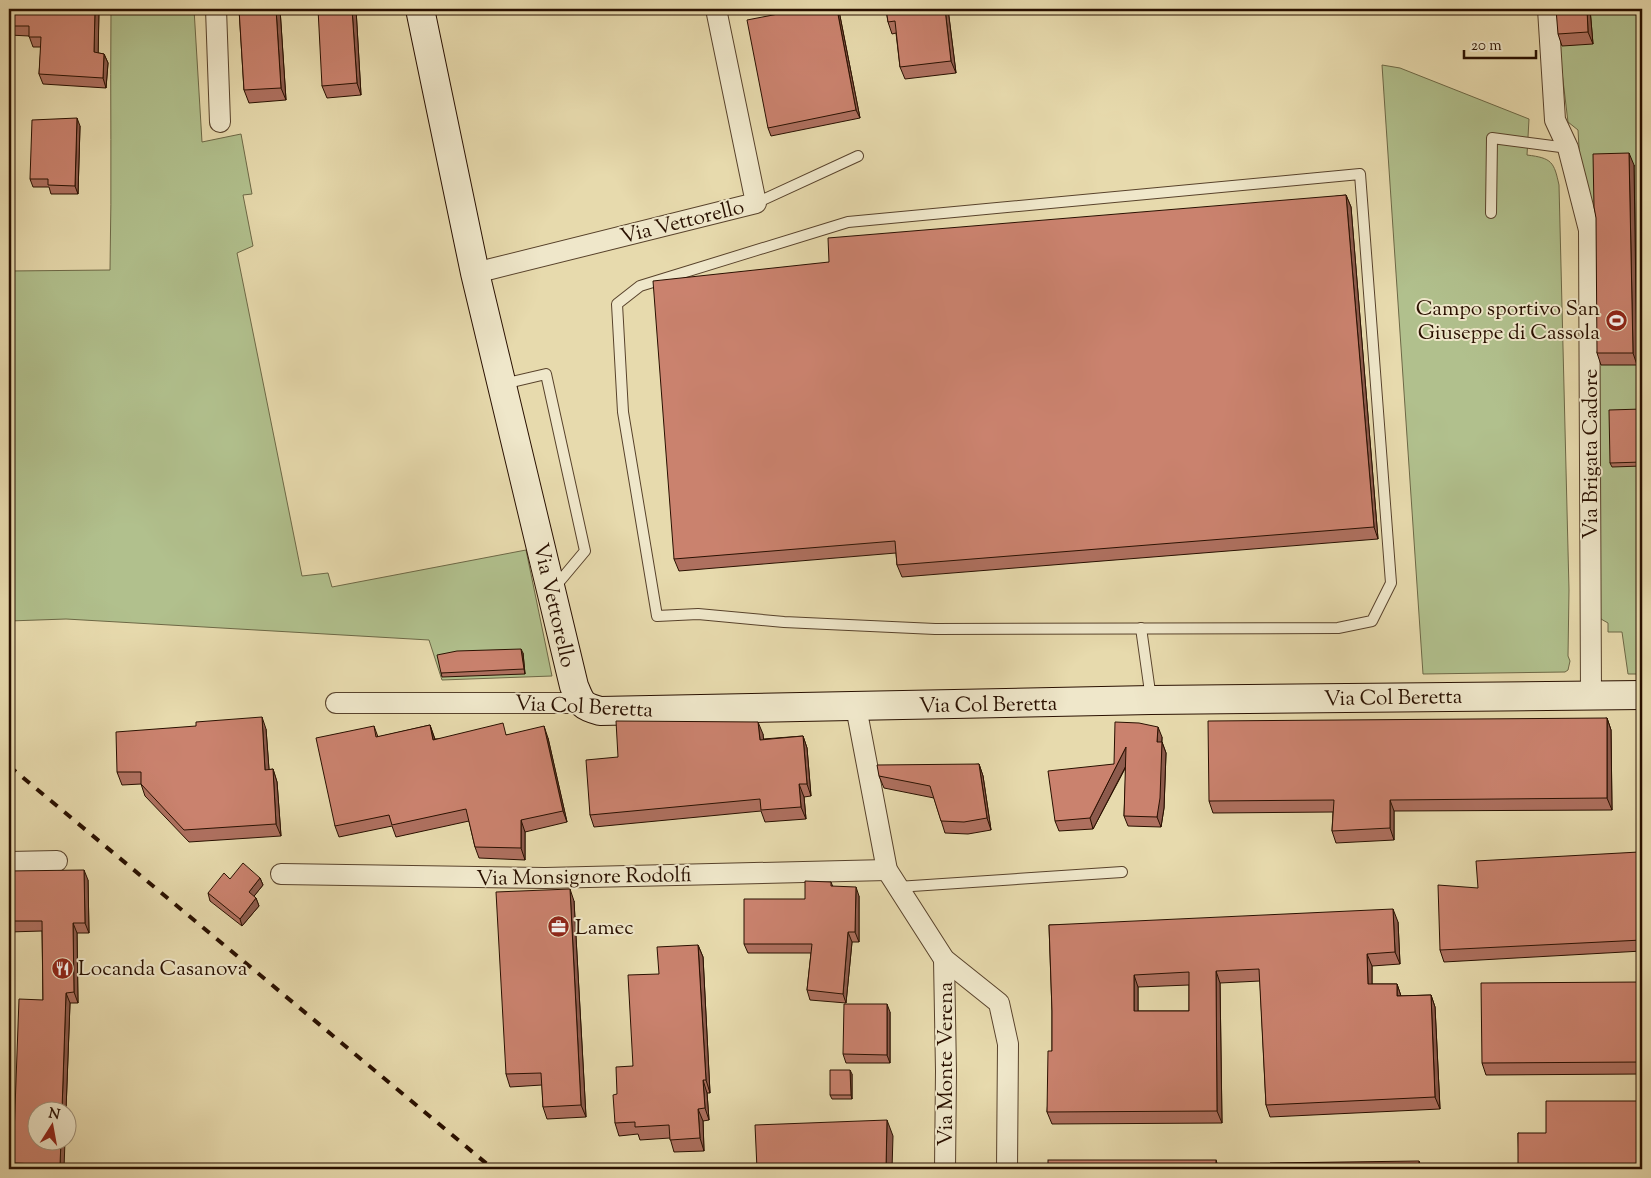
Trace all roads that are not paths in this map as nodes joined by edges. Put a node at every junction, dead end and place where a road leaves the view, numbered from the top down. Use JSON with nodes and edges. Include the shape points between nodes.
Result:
{"nodes":[{"id":1,"x":216,"y":9,"type":"edge"},
{"id":2,"x":420,"y":9,"type":"edge"},
{"id":3,"x":716,"y":9,"type":"edge"},
{"id":4,"x":1548,"y":9,"type":"edge"},
{"id":5,"x":220,"y":122,"type":"dead end"},
{"id":6,"x":1568,"y":148,"type":"junction"},
{"id":7,"x":858,"y":156,"type":"dead end"},
{"id":8,"x":756,"y":203,"type":"junction"},
{"id":9,"x":1491,"y":213,"type":"dead end"},
{"id":10,"x":475,"y":273,"type":"junction"},
{"id":11,"x":502,"y":384,"type":"junction"},
{"id":12,"x":551,"y":590,"type":"junction"},
{"id":13,"x":1141,"y":628,"type":"junction"},
{"id":14,"x":1591,"y":695,"type":"junction"},
{"id":15,"x":1642,"y":695,"type":"edge"},
{"id":16,"x":1151,"y":700,"type":"junction"},
{"id":17,"x":336,"y":703,"type":"dead end"},
{"id":18,"x":581,"y":703,"type":"junction"},
{"id":19,"x":856,"y":707,"type":"junction"},
{"id":20,"x":57,"y":861,"type":"dead end"},
{"id":21,"x":9,"y":862,"type":"edge"},
{"id":22,"x":1122,"y":872,"type":"dead end"},
{"id":23,"x":281,"y":874,"type":"dead end"},
{"id":24,"x":892,"y":879,"type":"junction"},
{"id":25,"x":944,"y":959,"type":"junction"},
{"id":26,"x":945,"y":1169,"type":"edge"},
{"id":27,"x":1007,"y":1169,"type":"edge"}],
"edges":[{"from":1,"to":5,"type":"street"},
{"from":2,"to":10,"type":"street","name":"Via Vettorello"},
{"from":3,"to":8,"type":"street","name":"Via Vettorello"},
{"from":4,"to":6,"type":"street","name":"Via Brigata Cadore","via":[[1554,120]]},
{"from":6,"to":9,"type":"lane","via":[[1492,138]]},
{"from":6,"to":14,"type":"street","name":"Via Brigata Cadore","via":[[1588,230]]},
{"from":7,"to":8,"type":"lane"},
{"from":8,"to":10,"type":"street","name":"Via Vettorello"},
{"from":10,"to":11,"type":"street","name":"Via Vettorello"},
{"from":11,"to":12,"type":"street","name":"Via Vettorello"},
{"from":11,"to":12,"type":"lane","via":[[546,374],[585,550]]},
{"from":12,"to":18,"type":"street","name":"Via Vettorello"},
{"from":13,"to":13,"type":"lane","via":[[1338,628],[1372,621],[1391,583],[1360,174],[848,222],[640,286],[617,304],[623,412],[657,616],[698,614],[784,622],[935,629]]},
{"from":13,"to":16,"type":"lane"},
{"from":14,"to":15,"type":"street","name":"Via Col Beretta"},
{"from":14,"to":16,"type":"street","name":"Via Col Beretta"},
{"from":16,"to":19,"type":"street","name":"Via Col Beretta"},
{"from":17,"to":18,"type":"street","name":"Via Col Beretta"},
{"from":18,"to":19,"type":"street","name":"Via Col Beretta","via":[[600,711]]},
{"from":19,"to":24,"type":"street"},
{"from":20,"to":21,"type":"street"},
{"from":22,"to":24,"type":"lane"},
{"from":23,"to":24,"type":"street","name":"Via Monsignore Rodolfi"},
{"from":24,"to":25,"type":"street","name":"Via Monte Verena"},
{"from":25,"to":26,"type":"street","name":"Via Monte Verena"},
{"from":25,"to":27,"type":"street","name":"Via Monte Verena","via":[[1000,1003],[1008,1044]]}]}
